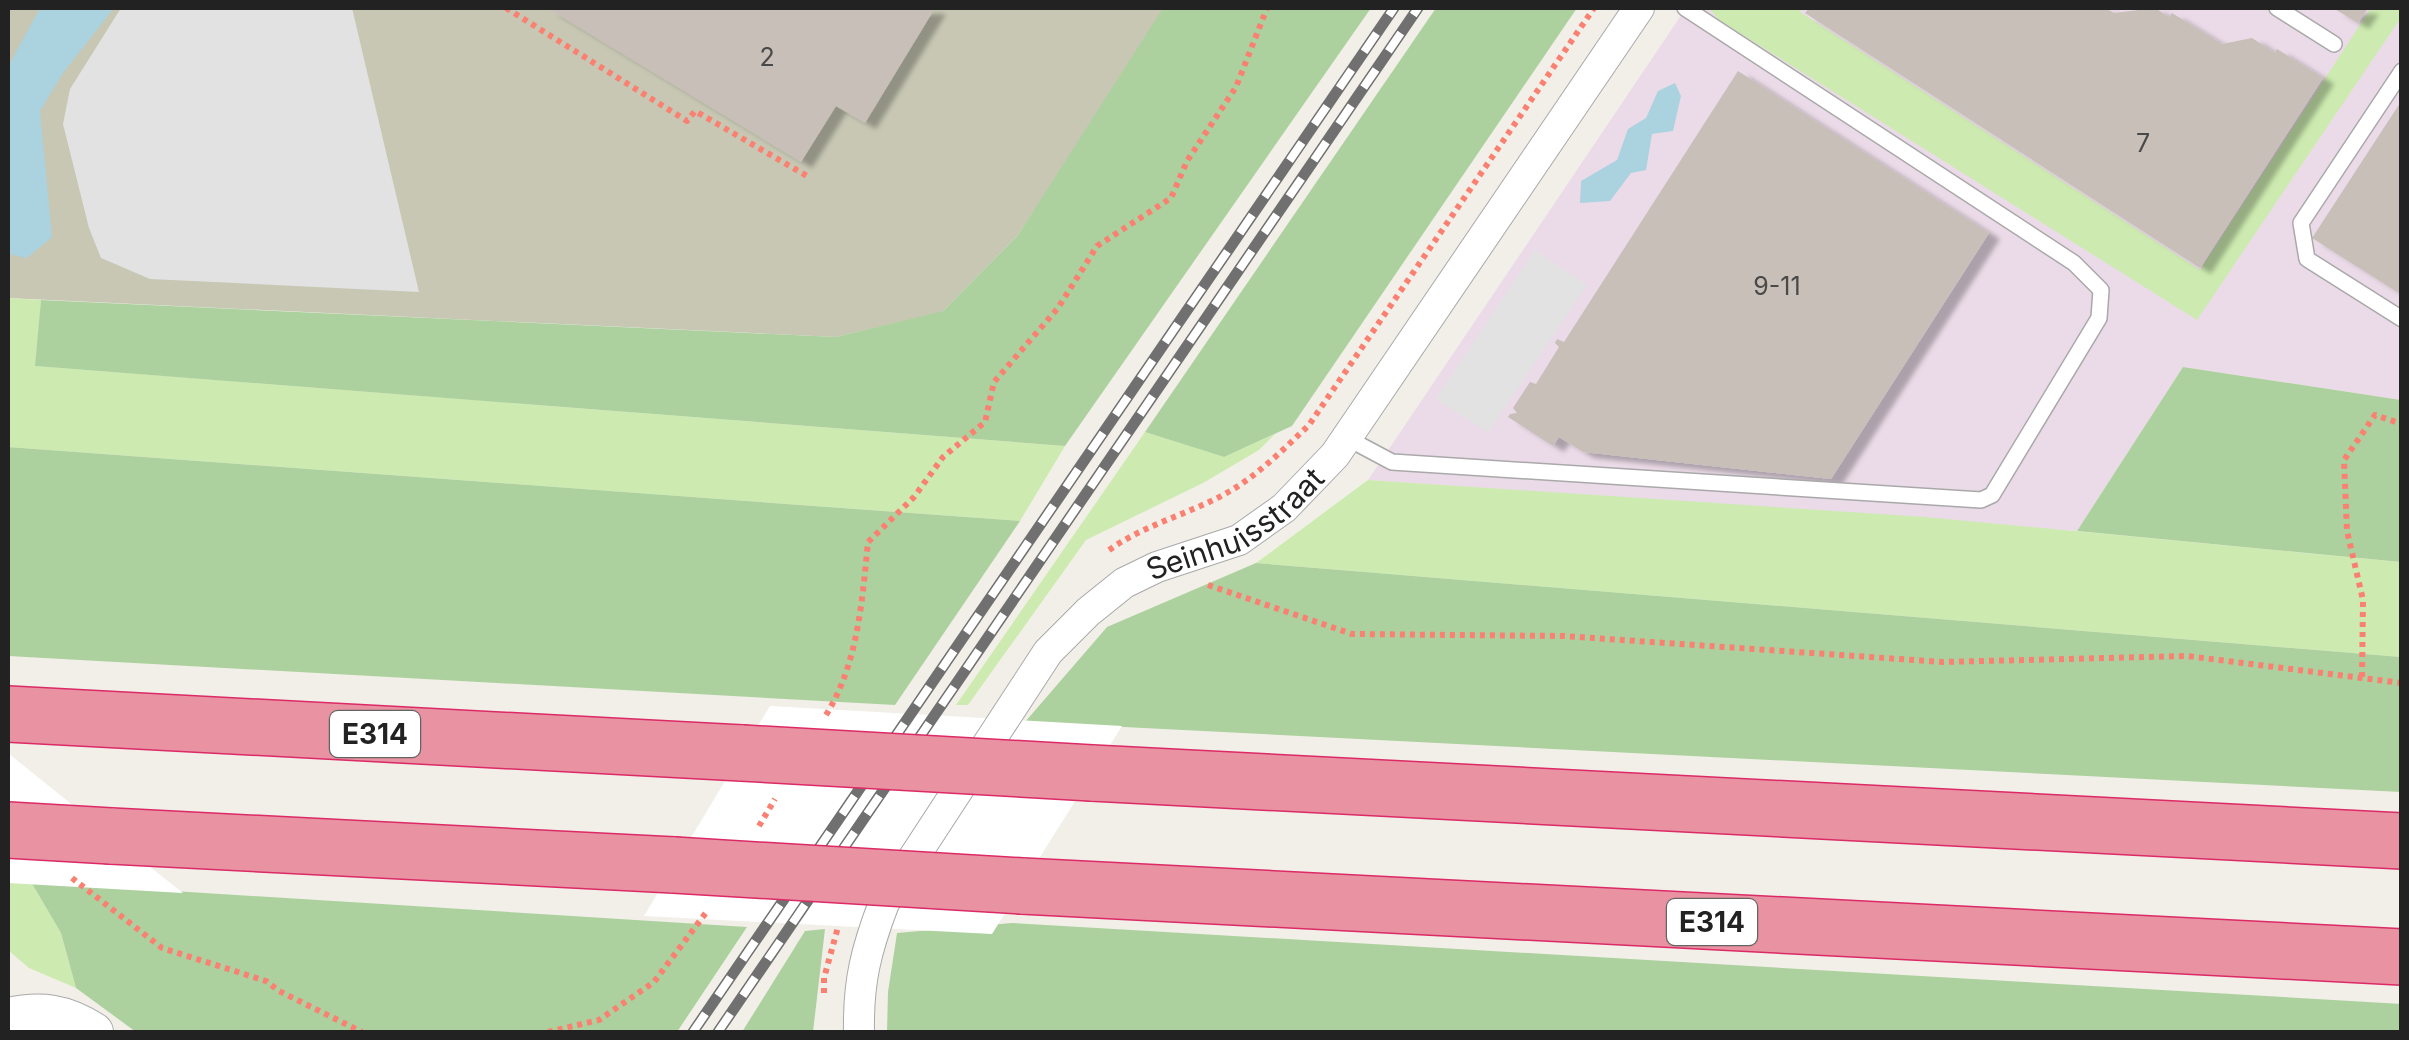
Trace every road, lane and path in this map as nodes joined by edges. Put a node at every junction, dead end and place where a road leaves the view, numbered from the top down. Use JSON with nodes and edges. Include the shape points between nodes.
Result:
{"nodes":[{"id":1,"x":506,"y":8,"type":"edge"},
{"id":2,"x":1267,"y":8,"type":"edge"},
{"id":3,"x":1594,"y":8,"type":"edge"},
{"id":4,"x":1639,"y":8,"type":"edge"},
{"id":5,"x":1685,"y":8,"type":"edge"},
{"id":6,"x":2277,"y":8,"type":"edge"},
{"id":7,"x":2334,"y":44,"type":"dead end"},
{"id":8,"x":2402,"y":70,"type":"edge"},
{"id":9,"x":807,"y":176,"type":"dead end"},
{"id":10,"x":2402,"y":319,"type":"edge"},
{"id":11,"x":2402,"y":424,"type":"edge"},
{"id":12,"x":1347,"y":438,"type":"junction"},
{"id":13,"x":1098,"y":559,"type":"dead end"},
{"id":14,"x":1156,"y":566,"type":"junction"},
{"id":15,"x":2362,"y":677,"type":"junction"},
{"id":16,"x":2402,"y":683,"type":"edge"},
{"id":17,"x":842,"y":689,"type":"dead end"},
{"id":18,"x":8,"y":714,"type":"edge"},
{"id":19,"x":8,"y":830,"type":"edge"},
{"id":20,"x":2402,"y":841,"type":"edge"},
{"id":21,"x":82,"y":886,"type":"dead end"},
{"id":22,"x":704,"y":917,"type":"dead end"},
{"id":23,"x":845,"y":917,"type":"dead end"},
{"id":24,"x":2402,"y":957,"type":"edge"},
{"id":25,"x":824,"y":996,"type":"dead end"},
{"id":26,"x":8,"y":1016,"type":"edge"},
{"id":27,"x":599,"y":1020,"type":"junction"},
{"id":28,"x":94,"y":1032,"type":"edge"},
{"id":29,"x":362,"y":1032,"type":"edge"},
{"id":30,"x":548,"y":1032,"type":"edge"},
{"id":31,"x":591,"y":1032,"type":"edge"},
{"id":32,"x":859,"y":1032,"type":"edge"}],
"edges":[{"from":1,"to":9,"type":"path","via":[[687,121],[695,111]]},
{"from":2,"to":17,"type":"path","via":[[1236,87],[1171,198],[1097,246],[1058,308],[994,382],[984,422],[943,457],[868,542],[861,616]]},
{"from":3,"to":13,"type":"path","via":[[1309,425],[1226,494],[1125,539]]},
{"from":4,"to":12,"type":"street","name":"Seinhuisstraat"},
{"from":5,"to":12,"type":"lane","via":[[2074,263],[2101,290],[2099,318],[1992,495],[1981,500],[1392,462]]},
{"from":6,"to":7,"type":"lane"},
{"from":8,"to":10,"type":"lane","via":[[2302,222],[2306,259]]},
{"from":11,"to":15,"type":"path","via":[[2375,415],[2344,460],[2347,531],[2363,600]]},
{"from":12,"to":14,"type":"street","name":"Seinhuisstraat","via":[[1284,508],[1239,540]]},
{"from":14,"to":15,"type":"path","via":[[1352,634],[1622,638],[1943,662],[2188,656]]},
{"from":14,"to":32,"type":"street","name":"Seinhuisstraat","via":[[1088,612],[1048,652],[884,903],[866,949]]},
{"from":15,"to":16,"type":"path"},
{"from":18,"to":20,"type":"highway","number":"E314","bridge":true},
{"from":19,"to":24,"type":"highway","number":"E314","bridge":true},
{"from":21,"to":29,"type":"path","via":[[162,948],[266,981]]},
{"from":22,"to":27,"type":"path","via":[[654,982]]},
{"from":23,"to":25,"type":"path","via":[[834,934]]},
{"from":26,"to":28,"type":"street","via":[[72,1018]]},
{"from":27,"to":30,"type":"path"},
{"from":27,"to":31,"type":"path"}]}
